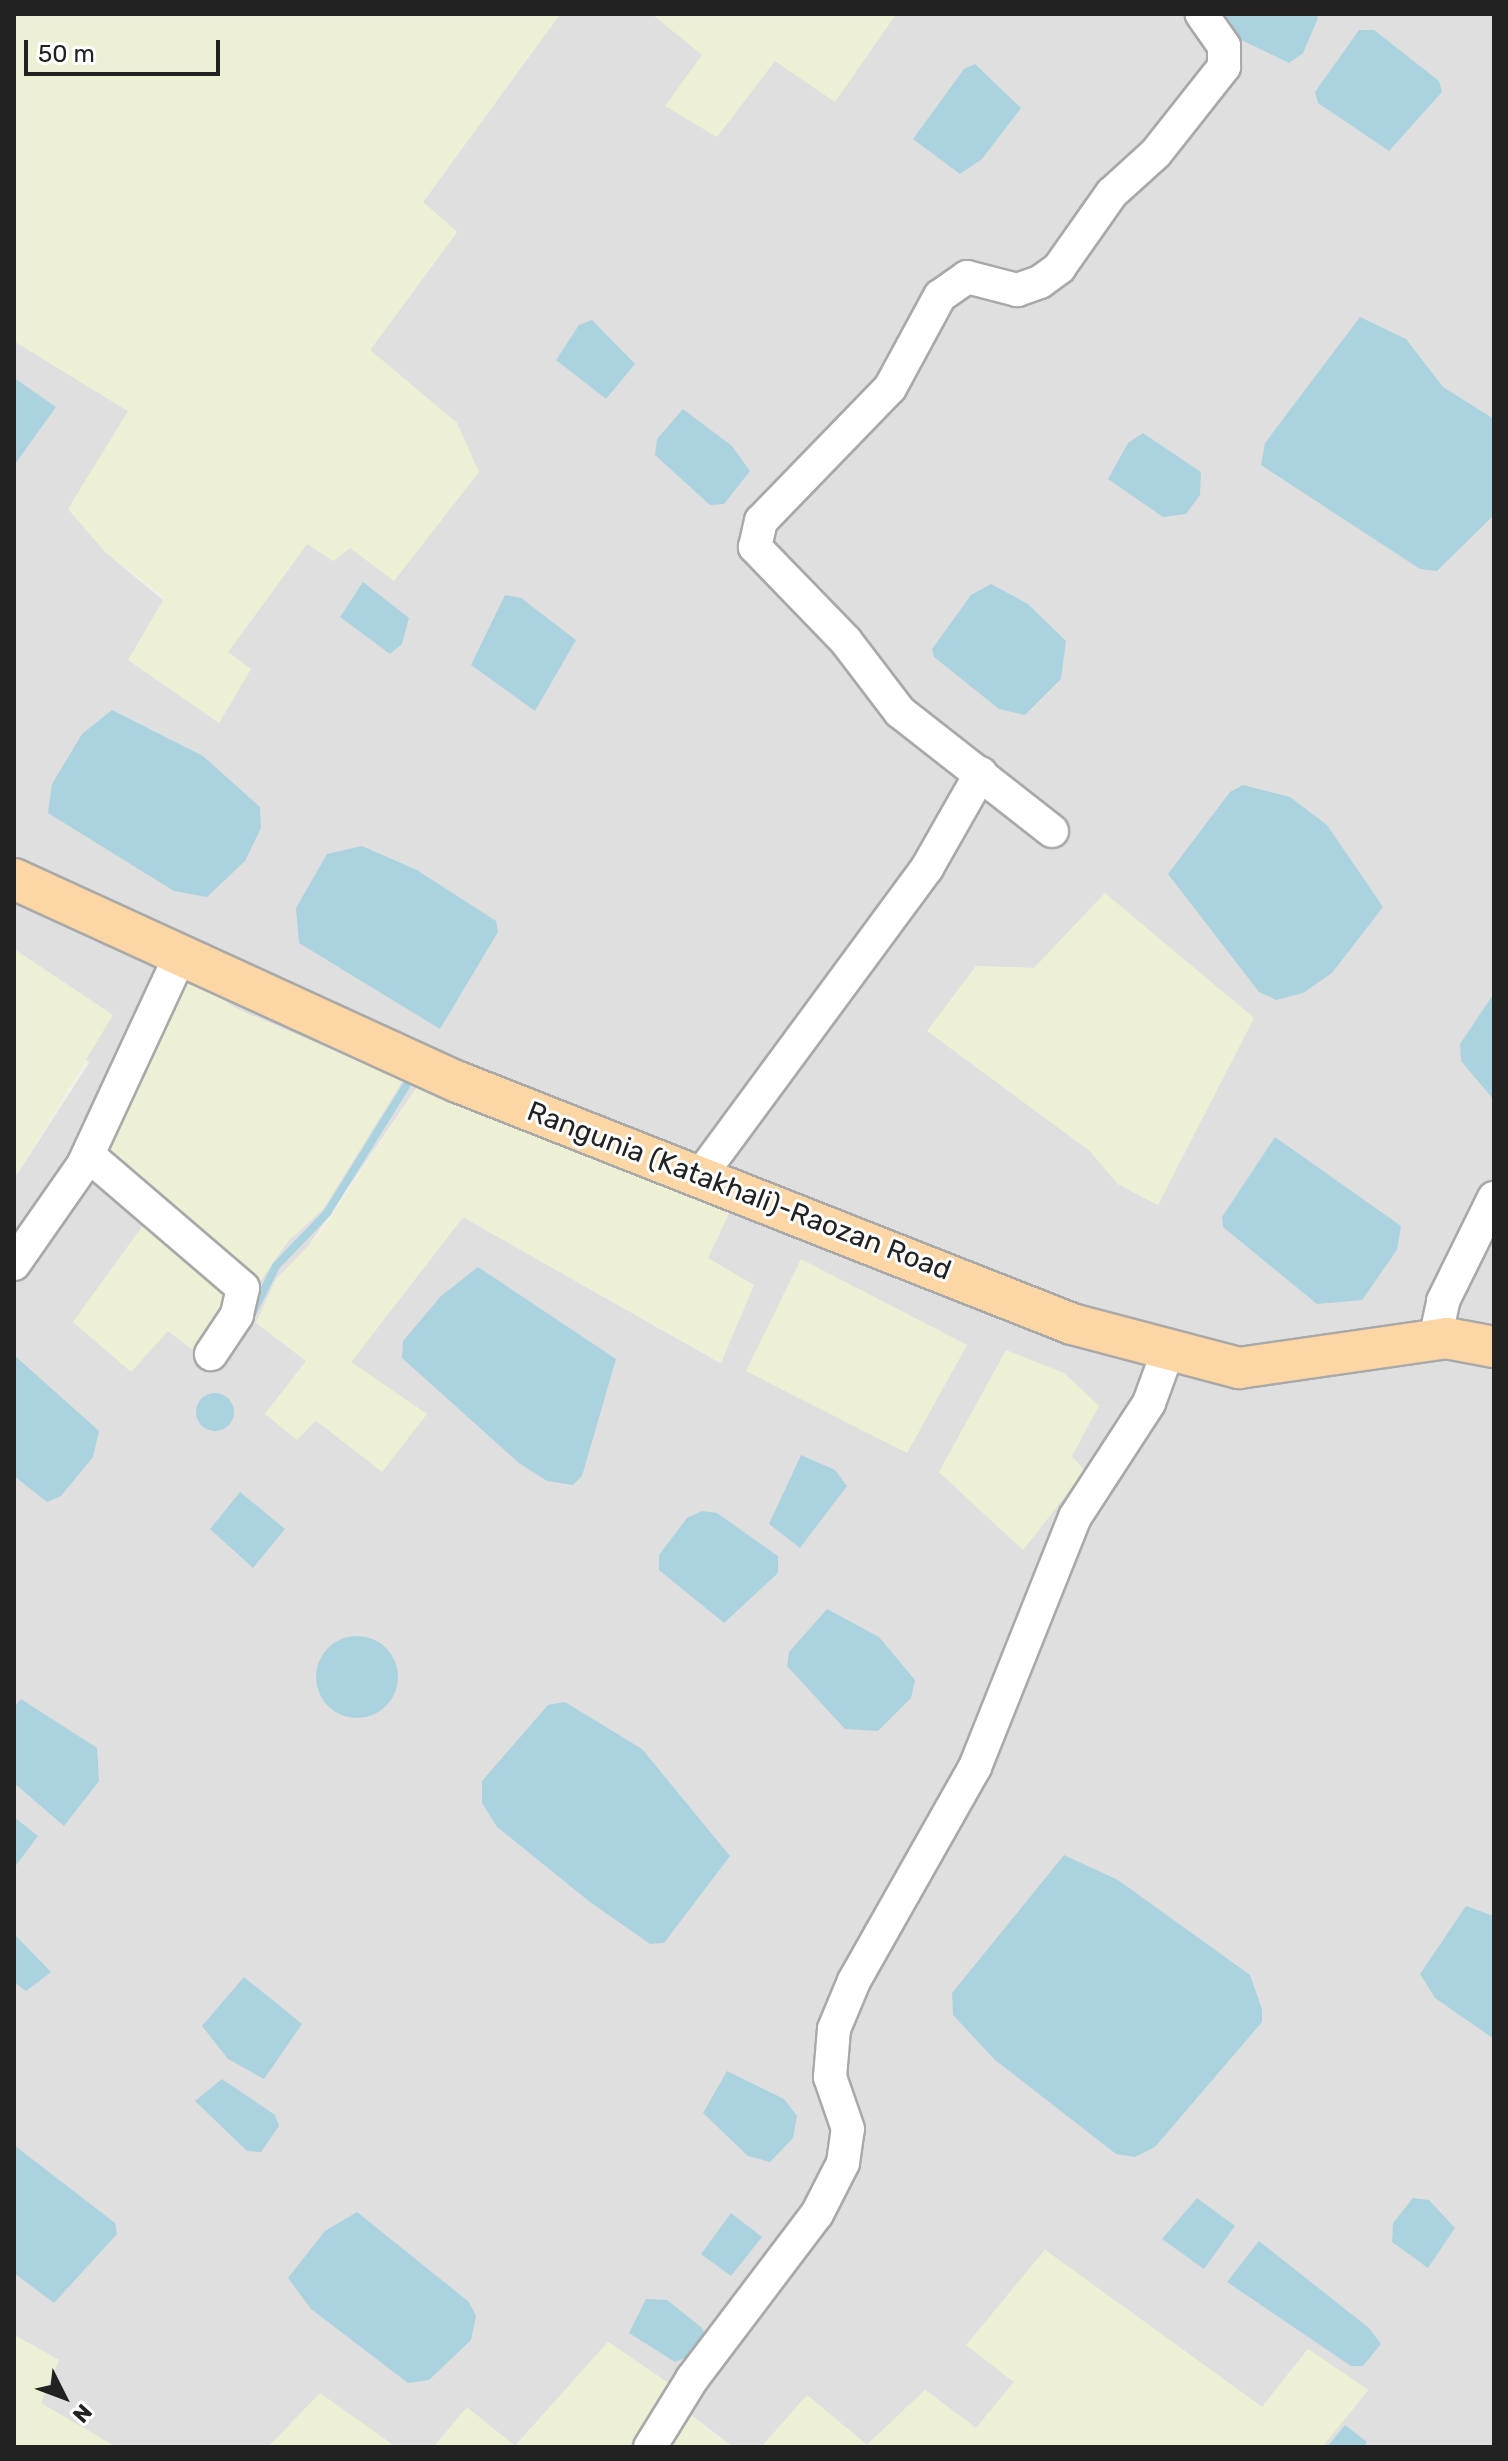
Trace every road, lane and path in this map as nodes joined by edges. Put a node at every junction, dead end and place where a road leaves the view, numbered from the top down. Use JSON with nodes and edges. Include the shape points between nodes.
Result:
{"nodes":[{"id":1,"x":1202,"y":14,"type":"edge"},
{"id":2,"x":981,"y":773,"type":"junction"},
{"id":3,"x":1052,"y":831,"type":"dead end"},
{"id":4,"x":14,"y":879,"type":"edge"},
{"id":5,"x":181,"y":954,"type":"junction"},
{"id":6,"x":88,"y":1155,"type":"junction"},
{"id":7,"x":700,"y":1176,"type":"junction"},
{"id":8,"x":1494,"y":1198,"type":"edge"},
{"id":9,"x":14,"y":1264,"type":"edge"},
{"id":10,"x":1435,"y":1340,"type":"junction"},
{"id":11,"x":1494,"y":1347,"type":"edge"},
{"id":12,"x":1168,"y":1351,"type":"junction"},
{"id":13,"x":211,"y":1354,"type":"dead end"},
{"id":14,"x":650,"y":2447,"type":"edge"}],
"edges":[{"from":1,"to":2,"type":"street","via":[[1224,46],[1224,67],[1156,153],[1112,193],[1059,268],[1017,290],[967,277],[940,296],[890,388],[761,521],[755,547],[764,563],[846,641],[866,677],[900,712]]},
{"from":2,"to":3,"type":"street"},
{"from":2,"to":7,"type":"street","via":[[927,868]]},
{"from":4,"to":5,"type":"main road","name":"Rangunia (Katakhali)-Raozan Road"},
{"from":5,"to":6,"type":"street"},
{"from":5,"to":7,"type":"main road","name":"Rangunia (Katakhali)-Raozan Road","via":[[458,1082]]},
{"from":6,"to":9,"type":"street"},
{"from":6,"to":13,"type":"street","via":[[243,1288],[229,1331]]},
{"from":7,"to":12,"type":"main road","name":"Rangunia (Katakhali)-Raozan Road","via":[[1072,1324]]},
{"from":8,"to":10,"type":"street","via":[[1443,1301]]},
{"from":10,"to":11,"type":"main road","name":"Rangunia (Katakhali)-Raozan Road"},
{"from":10,"to":12,"type":"main road","name":"Rangunia (Katakhali)-Raozan Road","via":[[1272,1369]]},
{"from":12,"to":14,"type":"street","via":[[1149,1403],[1075,1517],[975,1767],[893,1902],[834,2029],[830,2077],[848,2129],[843,2163],[817,2214],[692,2379]]}]}
